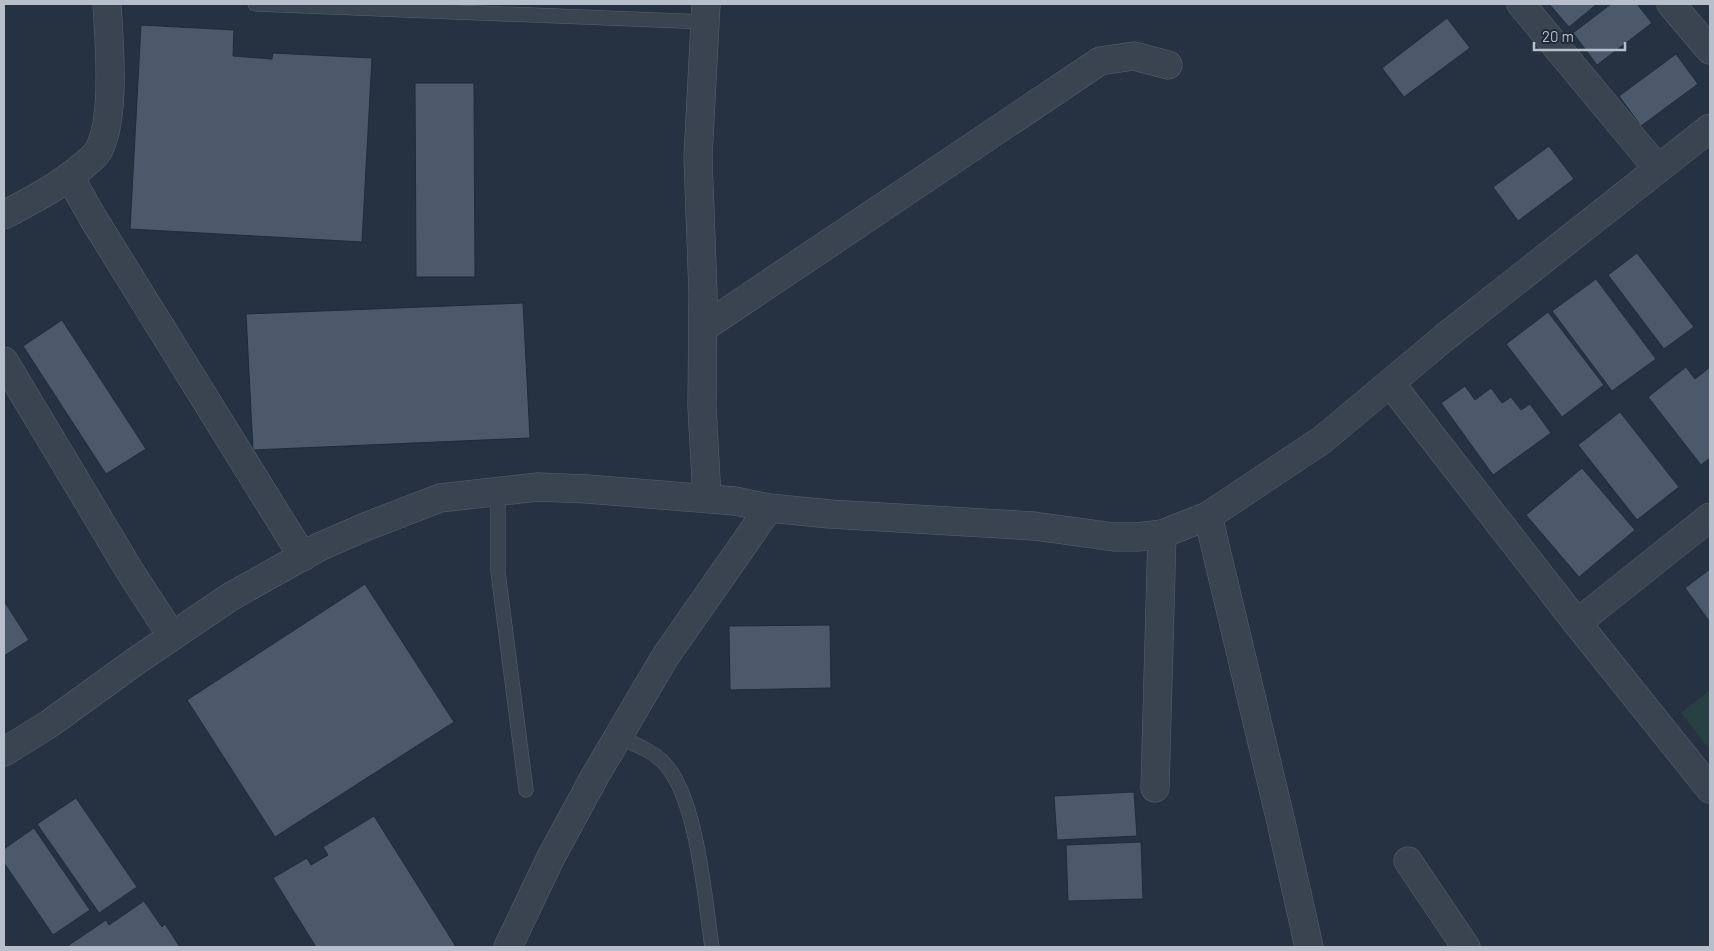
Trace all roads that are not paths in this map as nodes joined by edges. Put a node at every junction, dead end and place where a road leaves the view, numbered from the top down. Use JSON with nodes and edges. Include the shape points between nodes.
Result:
{"nodes":[{"id":1,"x":107,"y":4,"type":"edge"},
{"id":2,"x":255,"y":4,"type":"edge"},
{"id":3,"x":1521,"y":4,"type":"edge"},
{"id":4,"x":1671,"y":4,"type":"edge"},
{"id":5,"x":706,"y":13,"type":"edge"},
{"id":6,"x":1710,"y":50,"type":"edge"},
{"id":7,"x":1168,"y":65,"type":"dead end"},
{"id":8,"x":1710,"y":128,"type":"edge"},
{"id":9,"x":1658,"y":169,"type":"junction"},
{"id":10,"x":70,"y":177,"type":"junction"},
{"id":11,"x":4,"y":215,"type":"edge"},
{"id":12,"x":703,"y":328,"type":"junction"},
{"id":13,"x":4,"y":361,"type":"edge"},
{"id":14,"x":1391,"y":384,"type":"junction"},
{"id":15,"x":498,"y":491,"type":"junction"},
{"id":16,"x":707,"y":498,"type":"junction"},
{"id":17,"x":769,"y":508,"type":"junction"},
{"id":18,"x":1208,"y":516,"type":"junction"},
{"id":19,"x":1710,"y":517,"type":"edge"},
{"id":20,"x":1162,"y":534,"type":"junction"},
{"id":21,"x":303,"y":556,"type":"junction"},
{"id":22,"x":1576,"y":623,"type":"junction"},
{"id":23,"x":172,"y":636,"type":"junction"},
{"id":24,"x":618,"y":737,"type":"junction"},
{"id":25,"x":4,"y":752,"type":"edge"},
{"id":26,"x":1155,"y":788,"type":"dead end"},
{"id":27,"x":1710,"y":789,"type":"edge"},
{"id":28,"x":526,"y":790,"type":"dead end"},
{"id":29,"x":1408,"y":861,"type":"dead end"},
{"id":30,"x":508,"y":947,"type":"edge"},
{"id":31,"x":712,"y":947,"type":"edge"},
{"id":32,"x":1309,"y":947,"type":"edge"},
{"id":33,"x":1466,"y":947,"type":"edge"}],
"edges":[{"from":1,"to":10,"type":"street","via":[[109,105],[105,132],[96,154]]},
{"from":2,"to":5,"type":"lane"},
{"from":3,"to":9,"type":"street"},
{"from":4,"to":6,"type":"street"},
{"from":5,"to":12,"type":"street","via":[[698,157]]},
{"from":7,"to":12,"type":"street","via":[[1134,56],[1100,61]]},
{"from":8,"to":9,"type":"street"},
{"from":9,"to":14,"type":"street"},
{"from":10,"to":11,"type":"street"},
{"from":10,"to":21,"type":"street"},
{"from":12,"to":16,"type":"street","via":[[702,407]]},
{"from":13,"to":23,"type":"street"},
{"from":14,"to":18,"type":"street","via":[[1322,440]]},
{"from":14,"to":22,"type":"street"},
{"from":15,"to":16,"type":"street","via":[[538,487]]},
{"from":15,"to":21,"type":"street","via":[[440,498],[365,527]]},
{"from":15,"to":28,"type":"lane","via":[[498,572]]},
{"from":16,"to":17,"type":"street"},
{"from":17,"to":20,"type":"street","via":[[1034,526],[1114,537]]},
{"from":17,"to":24,"type":"street","via":[[665,657]]},
{"from":18,"to":20,"type":"street"},
{"from":18,"to":32,"type":"street"},
{"from":19,"to":22,"type":"street"},
{"from":20,"to":26,"type":"street"},
{"from":21,"to":23,"type":"street"},
{"from":22,"to":27,"type":"street"},
{"from":23,"to":25,"type":"street","via":[[49,724]]},
{"from":24,"to":30,"type":"street","via":[[551,857]]},
{"from":24,"to":31,"type":"lane","via":[[644,748],[663,762],[683,795],[697,844]]},
{"from":29,"to":33,"type":"street"}]}
